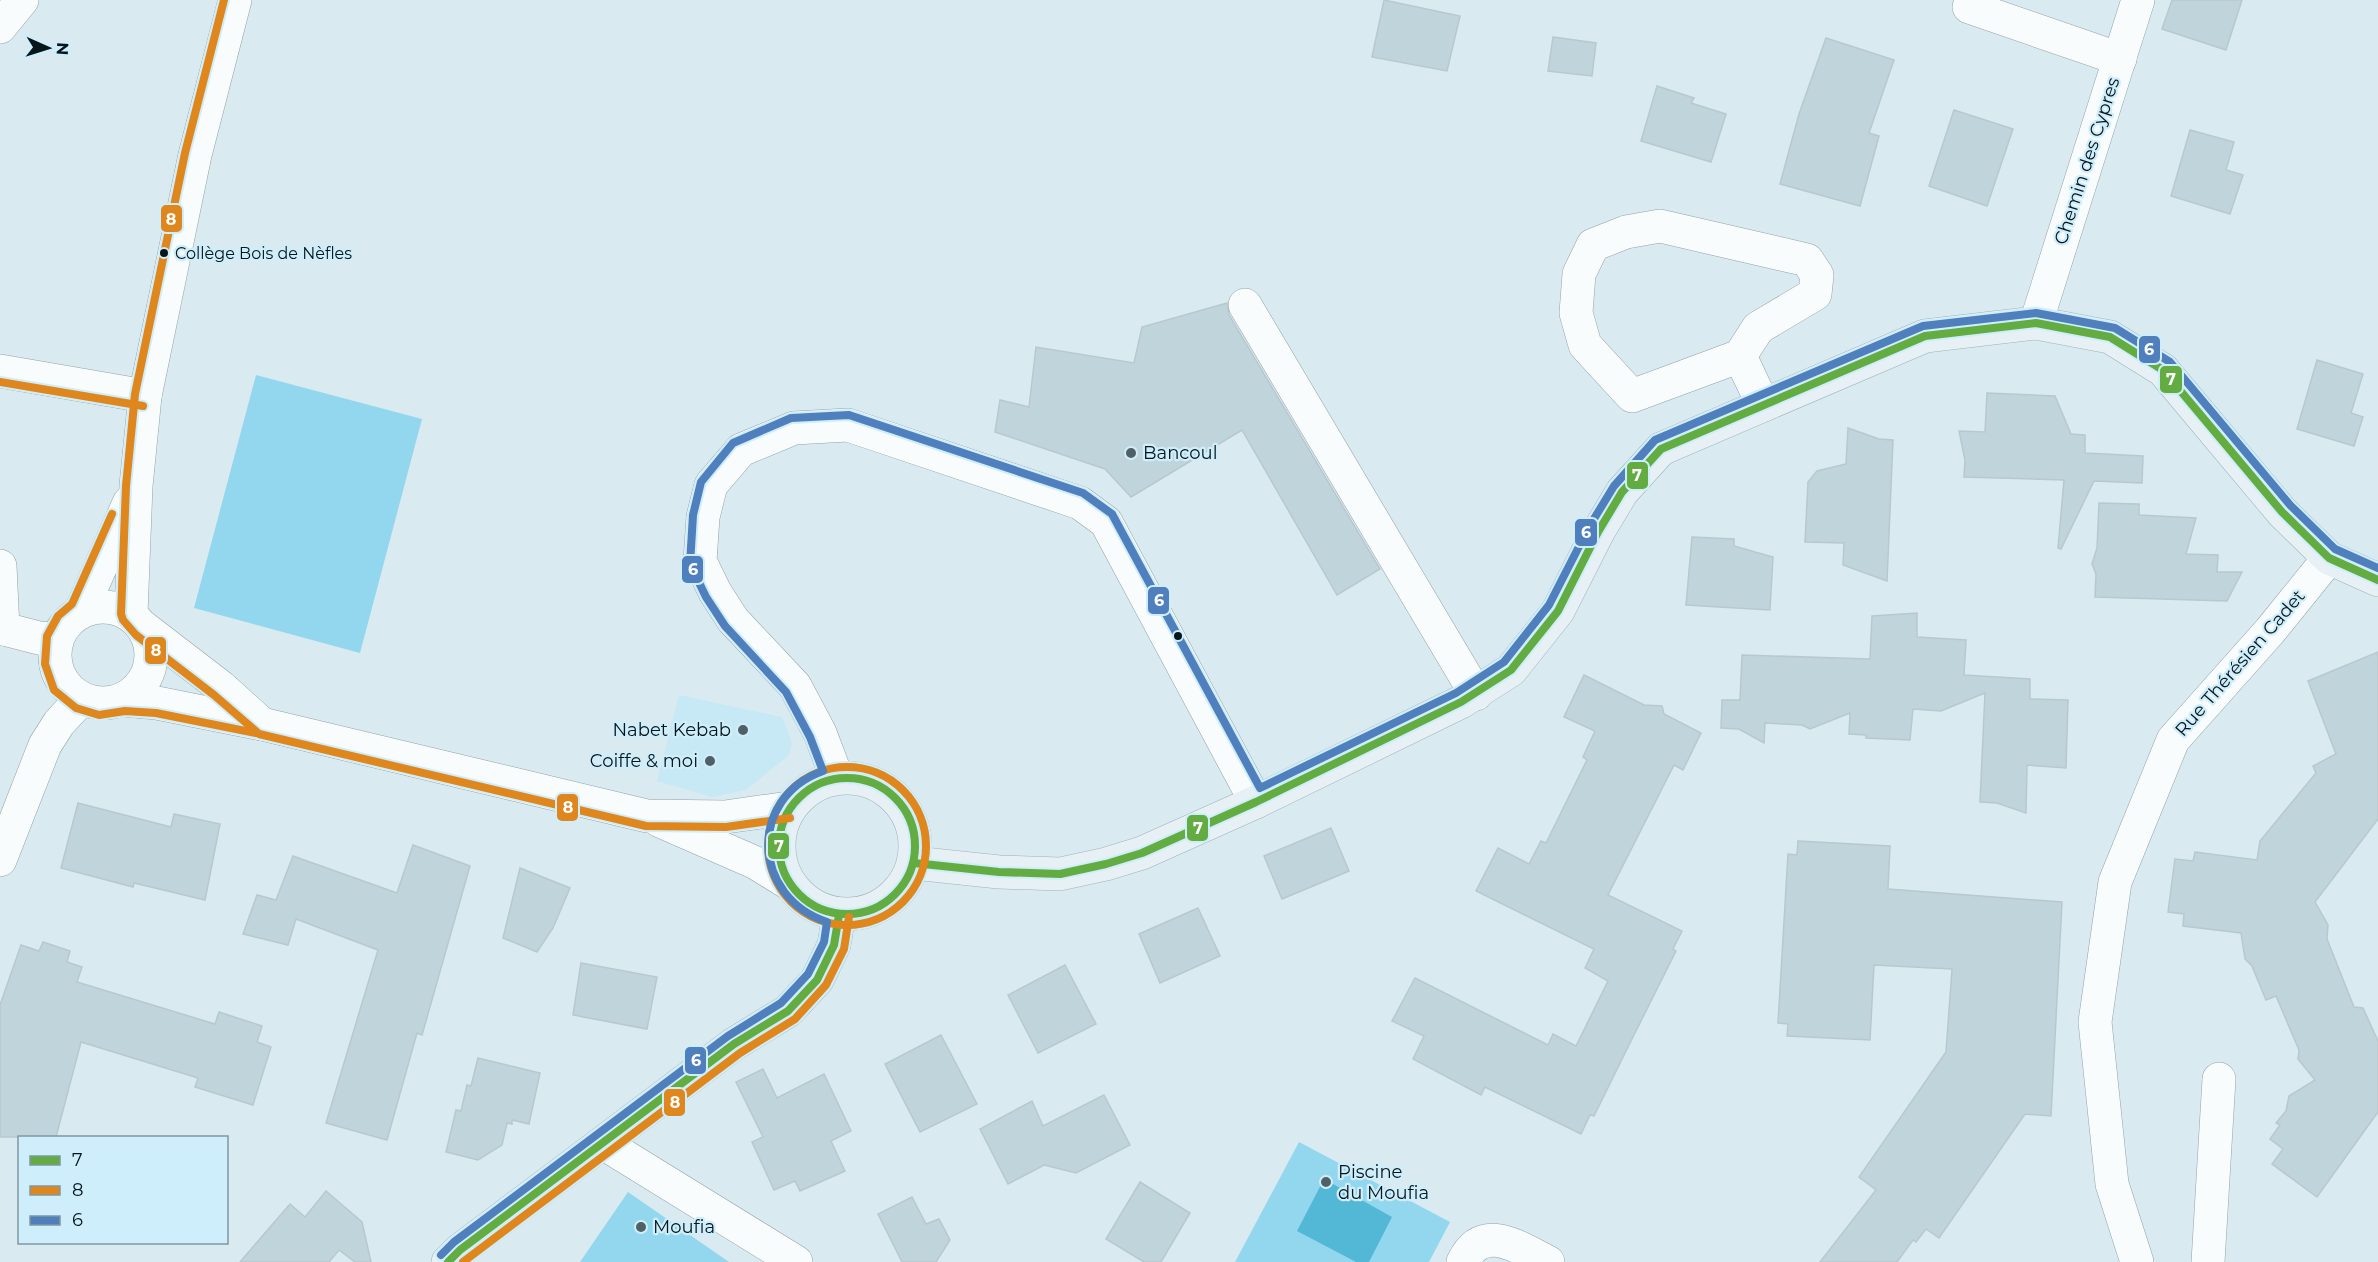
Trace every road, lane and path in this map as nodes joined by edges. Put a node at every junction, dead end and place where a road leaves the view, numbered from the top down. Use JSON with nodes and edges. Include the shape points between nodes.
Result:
{"nodes":[{"id":1,"x":22,"y":0,"type":"edge"},
{"id":2,"x":236,"y":0,"type":"edge"},
{"id":3,"x":2138,"y":0,"type":"edge"},
{"id":4,"x":1970,"y":7,"type":"dead end"},
{"id":5,"x":0,"y":27,"type":"edge"},
{"id":6,"x":2120,"y":59,"type":"junction"},
{"id":7,"x":1245,"y":305,"type":"dead end"},
{"id":8,"x":2036,"y":323,"type":"junction"},
{"id":9,"x":1740,"y":356,"type":"junction"},
{"id":10,"x":0,"y":371,"type":"edge"},
{"id":11,"x":145,"y":396,"type":"junction"},
{"id":12,"x":1763,"y":405,"type":"junction"},
{"id":13,"x":136,"y":486,"type":"junction"},
{"id":14,"x":2329,"y":558,"type":"junction"},
{"id":15,"x":0,"y":566,"type":"edge"},
{"id":16,"x":2378,"y":580,"type":"edge"},
{"id":17,"x":81,"y":611,"type":"junction"},
{"id":18,"x":137,"y":621,"type":"junction"},
{"id":19,"x":1,"y":629,"type":"edge"},
{"id":20,"x":57,"y":639,"type":"junction"},
{"id":21,"x":1476,"y":694,"type":"junction"},
{"id":22,"x":81,"y":699,"type":"junction"},
{"id":23,"x":124,"y":700,"type":"junction"},
{"id":24,"x":262,"y":724,"type":"junction"},
{"id":25,"x":837,"y":778,"type":"junction"},
{"id":26,"x":1256,"y":802,"type":"junction"},
{"id":27,"x":789,"y":808,"type":"junction"},
{"id":28,"x":647,"y":816,"type":"junction"},
{"id":29,"x":0,"y":860,"type":"edge"},
{"id":30,"x":914,"y":862,"type":"junction"},
{"id":31,"x":790,"y":884,"type":"junction"},
{"id":32,"x":839,"y":915,"type":"junction"},
{"id":33,"x":2219,"y":1079,"type":"dead end"},
{"id":34,"x":603,"y":1143,"type":"junction"},
{"id":35,"x":448,"y":1262,"type":"edge"},
{"id":36,"x":796,"y":1262,"type":"edge"},
{"id":37,"x":1462,"y":1262,"type":"edge"},
{"id":38,"x":1548,"y":1262,"type":"edge"},
{"id":39,"x":2137,"y":1262,"type":"edge"},
{"id":40,"x":2208,"y":1262,"type":"edge"}],
"edges":[{"from":1,"to":5,"type":"street"},
{"from":2,"to":11,"type":"street","via":[[195,154]]},
{"from":3,"to":6,"type":"street","name":"Chemin des Cypres"},
{"from":4,"to":6,"type":"street"},
{"from":6,"to":8,"type":"street","name":"Chemin des Cypres"},
{"from":7,"to":21,"type":"street"},
{"from":8,"to":12,"type":"main road","via":[[1925,336]]},
{"from":8,"to":14,"type":"main road","via":[[2110,337],[2163,369],[2282,512]]},
{"from":9,"to":9,"type":"street","via":[[1758,328],[1815,294],[1817,275],[1807,260],[1660,226],[1626,232],[1593,245],[1579,274],[1576,313],[1585,345],[1632,396]]},
{"from":9,"to":12,"type":"street"},
{"from":10,"to":11,"type":"street"},
{"from":11,"to":13,"type":"street"},
{"from":12,"to":21,"type":"main road","via":[[1661,449],[1622,492],[1558,611],[1511,670]]},
{"from":13,"to":17,"type":"street"},
{"from":13,"to":18,"type":"street"},
{"from":14,"to":16,"type":"main road"},
{"from":14,"to":39,"type":"street","name":"Rue Thérésien Cadet","via":[[2174,740],[2115,882],[2095,1022],[2112,1184]]},
{"from":15,"to":19,"type":"street"},
{"from":17,"to":18,"type":"street","via":[[115,608]]},
{"from":17,"to":20,"type":"street","via":[[66,623]]},
{"from":18,"to":23,"type":"street","via":[[152,648],[150,671],[139,688]]},
{"from":18,"to":24,"type":"street"},
{"from":19,"to":20,"type":"street"},
{"from":20,"to":22,"type":"street","via":[[55,663],[63,684]]},
{"from":21,"to":26,"type":"main road"},
{"from":22,"to":23,"type":"street","via":[[101,705]]},
{"from":22,"to":29,"type":"street","via":[[58,723],[45,745]]},
{"from":23,"to":24,"type":"street"},
{"from":24,"to":28,"type":"street"},
{"from":25,"to":26,"type":"street","via":[[820,733],[795,686],[733,620],[700,561],[703,517],[711,485],[741,450],[794,428],[848,425],[1080,503],[1106,522]]},
{"from":25,"to":27,"type":"main road","via":[[818,783]]},
{"from":25,"to":30,"type":"main road","via":[[873,783],[890,792],[903,806],[915,843]]},
{"from":26,"to":30,"type":"main road","via":[[1142,853],[1060,874],[999,872]]},
{"from":27,"to":28,"type":"street","via":[[725,817]]},
{"from":27,"to":31,"type":"main road","via":[[778,847],[781,866]]},
{"from":28,"to":31,"type":"street","via":[[756,863]]},
{"from":30,"to":32,"type":"main road","via":[[906,881],[878,908]]},
{"from":31,"to":32,"type":"main road","via":[[803,899]]},
{"from":32,"to":34,"type":"main road","via":[[834,945],[817,980],[788,1011],[734,1044]]},
{"from":33,"to":40,"type":"street"},
{"from":34,"to":35,"type":"main road"},
{"from":34,"to":36,"type":"street"},
{"from":37,"to":38,"type":"street","via":[[1468,1251],[1484,1241],[1505,1240]]}]}
